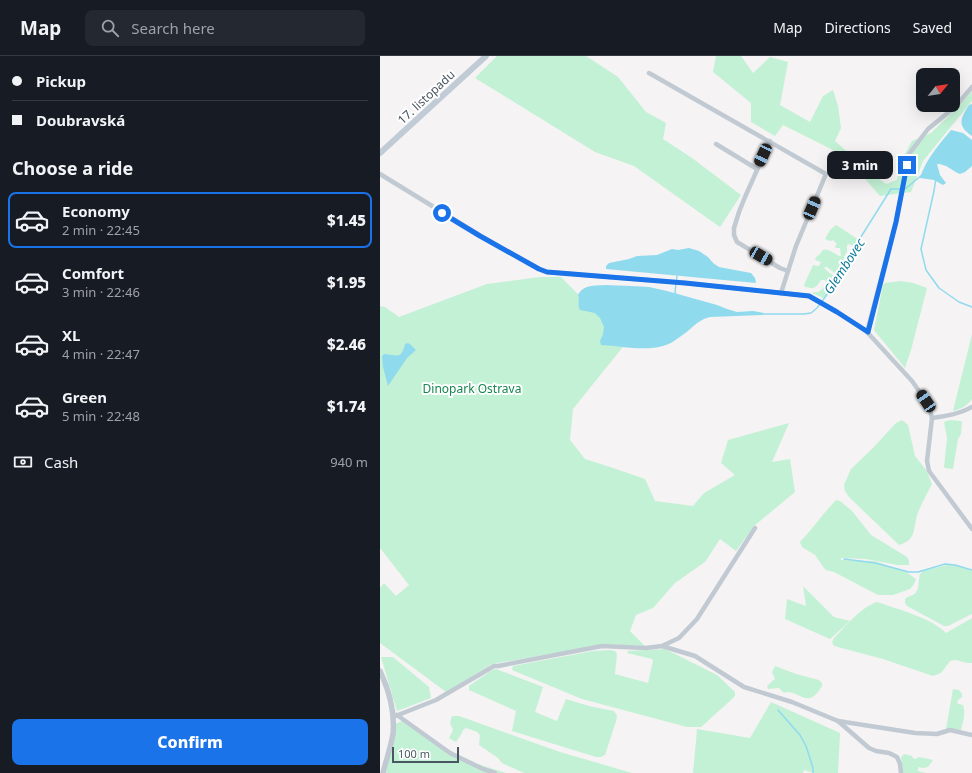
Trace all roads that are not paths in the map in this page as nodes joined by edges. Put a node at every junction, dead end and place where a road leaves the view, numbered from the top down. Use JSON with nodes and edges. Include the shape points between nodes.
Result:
{"nodes":[{"id":1,"x":486,"y":56,"type":"edge"},
{"id":2,"x":649,"y":73,"type":"dead end"},
{"id":3,"x":972,"y":87,"type":"edge"},
{"id":4,"x":770,"y":141,"type":"junction"},
{"id":5,"x":716,"y":144,"type":"dead end"},
{"id":6,"x":380,"y":153,"type":"edge"},
{"id":7,"x":757,"y":168,"type":"junction"},
{"id":8,"x":380,"y":174,"type":"edge"},
{"id":9,"x":788,"y":271,"type":"junction"},
{"id":10,"x":781,"y":293,"type":"junction"},
{"id":11,"x":868,"y":332,"type":"junction"},
{"id":12,"x":972,"y":407,"type":"edge"},
{"id":13,"x":932,"y":418,"type":"junction"},
{"id":14,"x":755,"y":528,"type":"dead end"},
{"id":15,"x":972,"y":529,"type":"edge"},
{"id":16,"x":662,"y":646,"type":"junction"},
{"id":17,"x":380,"y":671,"type":"edge"},
{"id":18,"x":395,"y":716,"type":"junction"},
{"id":19,"x":838,"y":721,"type":"junction"},
{"id":20,"x":972,"y":735,"type":"edge"},
{"id":21,"x":383,"y":773,"type":"edge"},
{"id":22,"x":494,"y":773,"type":"edge"},
{"id":23,"x":901,"y":773,"type":"edge"}],
"edges":[{"from":1,"to":6,"type":"main road","name":"17. listopadu"},
{"from":2,"to":4,"type":"street"},
{"from":3,"to":11,"type":"street","via":[[955,107],[928,130],[909,154],[896,222]]},
{"from":4,"to":7,"type":"street"},
{"from":4,"to":9,"type":"street","via":[[826,174]]},
{"from":5,"to":7,"type":"street"},
{"from":7,"to":9,"type":"street","via":[[739,212],[734,235],[737,242]]},
{"from":8,"to":10,"type":"street","via":[[480,236],[547,272]]},
{"from":9,"to":10,"type":"street"},
{"from":10,"to":11,"type":"street","via":[[809,296]]},
{"from":11,"to":13,"type":"street","via":[[912,381],[926,401]]},
{"from":12,"to":13,"type":"street","via":[[957,414]]},
{"from":13,"to":15,"type":"street","via":[[927,461],[929,471]]},
{"from":14,"to":16,"type":"street","via":[[696,618],[679,638]]},
{"from":16,"to":18,"type":"street","via":[[602,646],[494,666],[436,700]]},
{"from":16,"to":19,"type":"street","via":[[695,656],[744,687],[792,702]]},
{"from":17,"to":18,"type":"street"},
{"from":18,"to":21,"type":"street"},
{"from":18,"to":22,"type":"street","via":[[450,753]]},
{"from":19,"to":20,"type":"street","via":[[916,733],[937,734],[950,730]]},
{"from":19,"to":23,"type":"street","via":[[869,748],[897,757]]}]}
